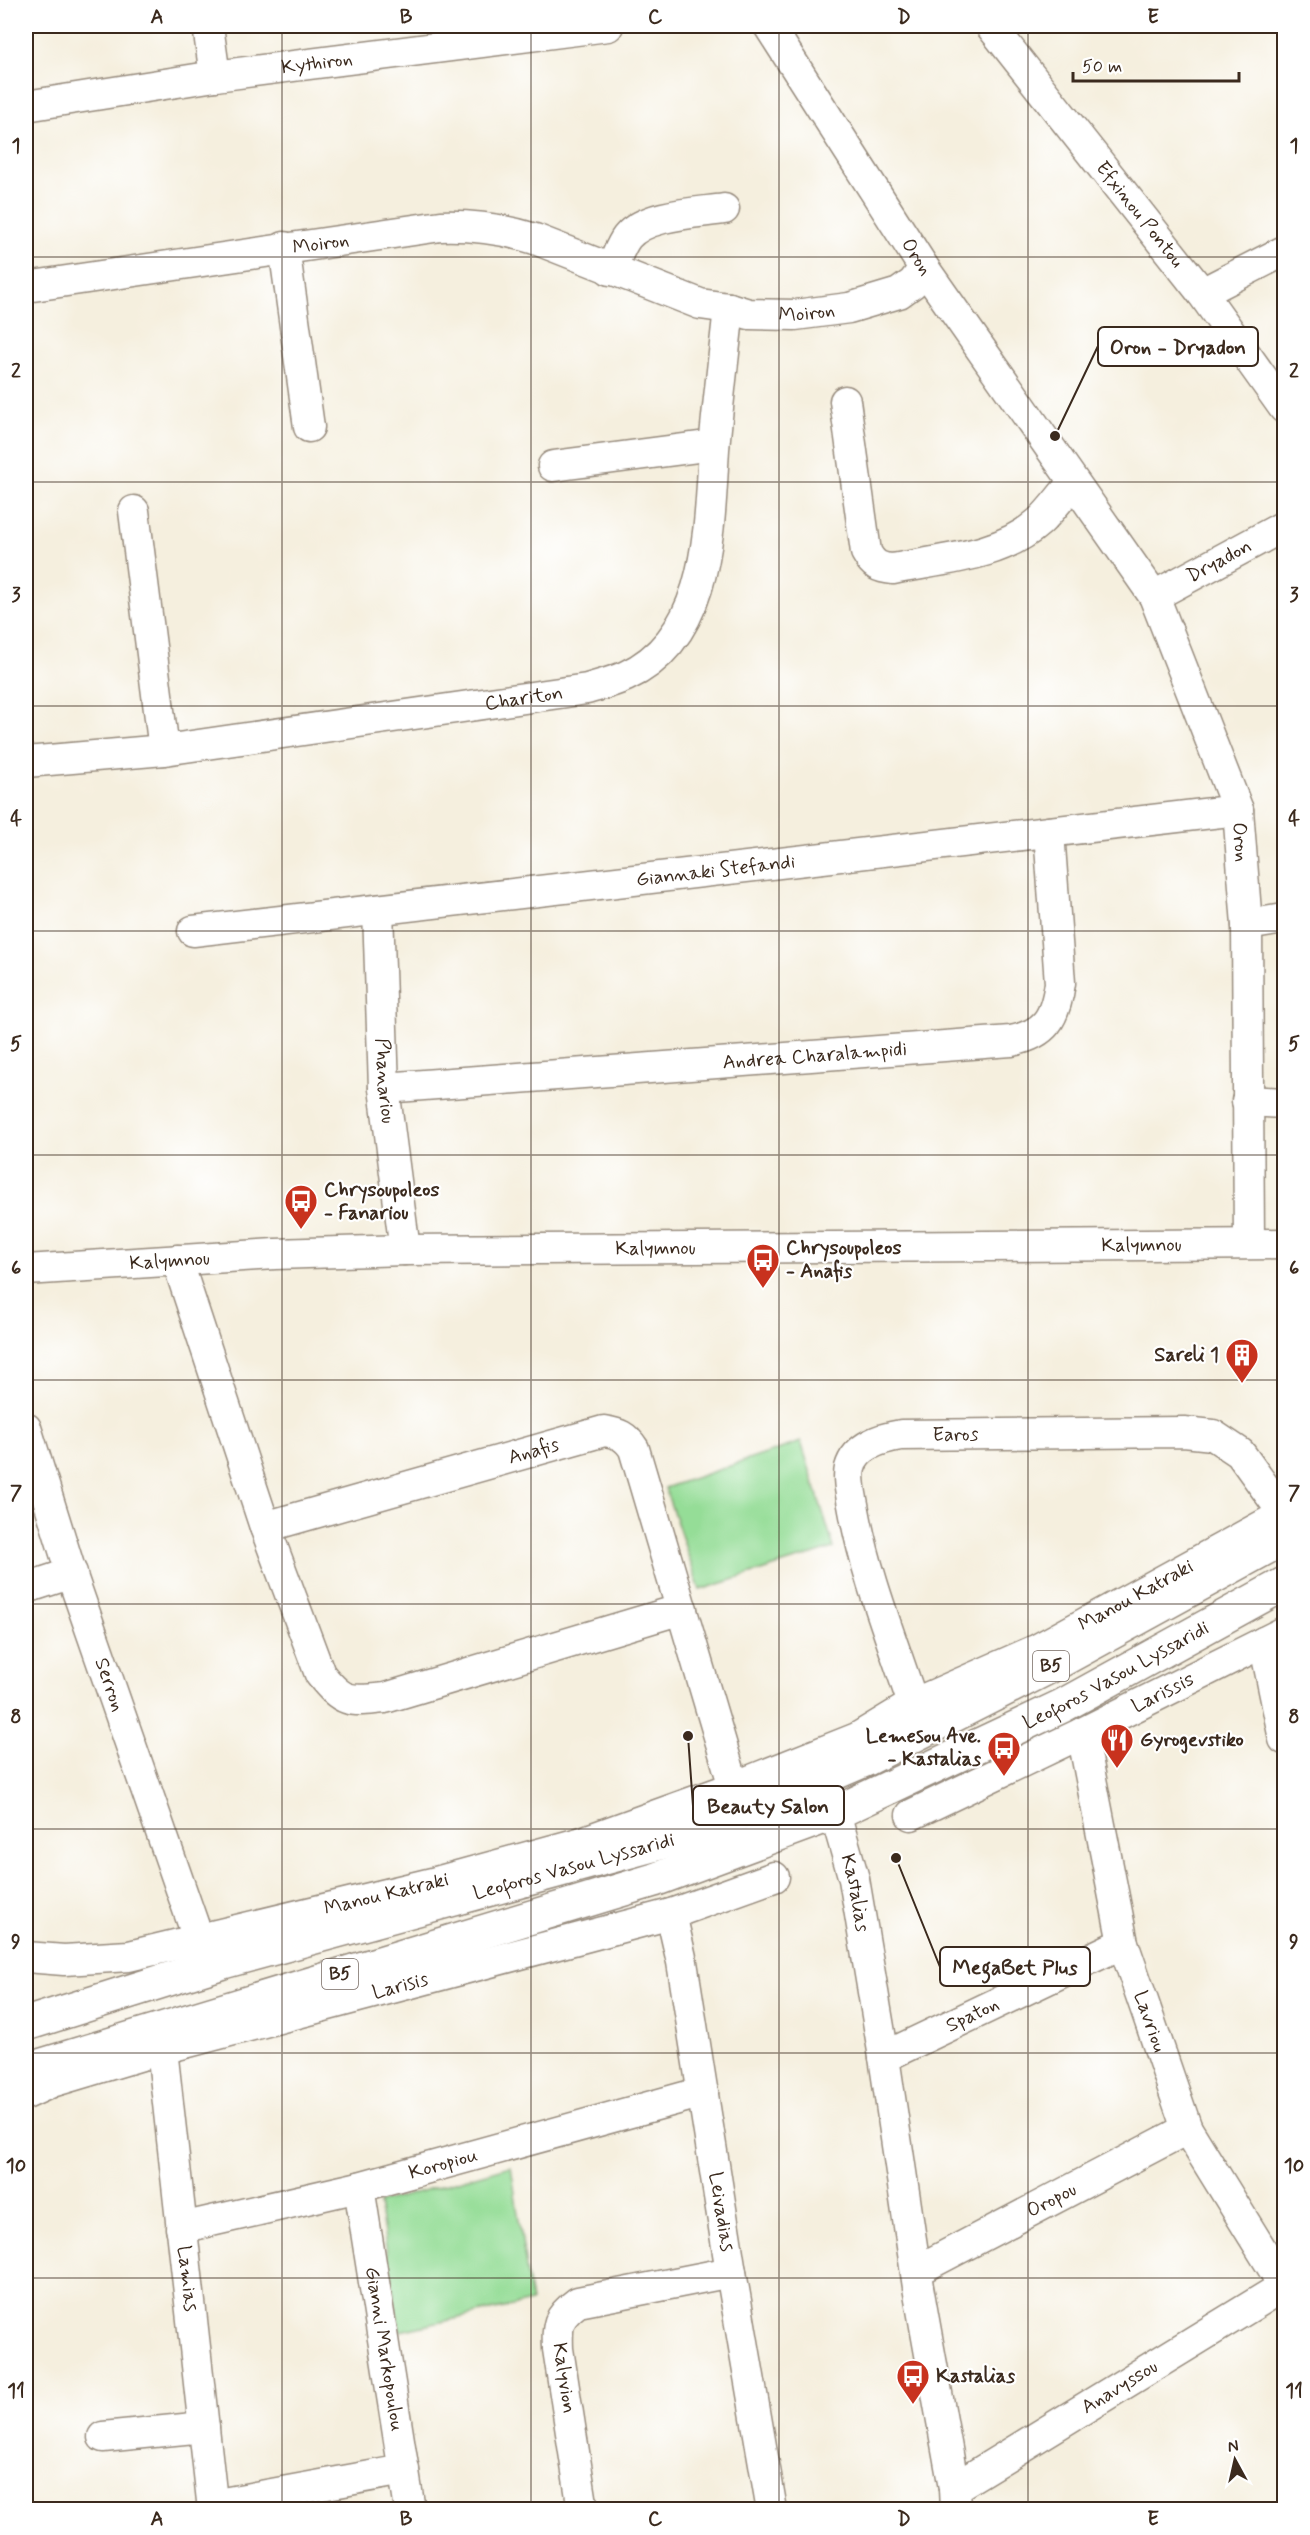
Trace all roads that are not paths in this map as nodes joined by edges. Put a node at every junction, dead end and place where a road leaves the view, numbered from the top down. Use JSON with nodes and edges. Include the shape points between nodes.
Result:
{"nodes":[{"id":1,"x":208,"y":26,"type":"edge"},
{"id":2,"x":608,"y":26,"type":"edge"},
{"id":3,"x":769,"y":26,"type":"edge"},
{"id":4,"x":991,"y":26,"type":"edge"},
{"id":5,"x":412,"y":38,"type":"edge"},
{"id":6,"x":215,"y":76,"type":"junction"},
{"id":7,"x":26,"y":106,"type":"edge"},
{"id":8,"x":724,"y":209,"type":"dead end"},
{"id":9,"x":284,"y":247,"type":"junction"},
{"id":10,"x":1284,"y":251,"type":"edge"},
{"id":11,"x":924,"y":268,"type":"junction"},
{"id":12,"x":610,"y":270,"type":"junction"},
{"id":13,"x":26,"y":287,"type":"edge"},
{"id":14,"x":1202,"y":293,"type":"junction"},
{"id":15,"x":729,"y":308,"type":"junction"},
{"id":16,"x":845,"y":401,"type":"dead end"},
{"id":17,"x":1284,"y":408,"type":"edge"},
{"id":18,"x":309,"y":427,"type":"dead end"},
{"id":19,"x":714,"y":445,"type":"junction"},
{"id":20,"x":553,"y":466,"type":"dead end"},
{"id":21,"x":1073,"y":483,"type":"junction"},
{"id":22,"x":134,"y":511,"type":"dead end"},
{"id":23,"x":1284,"y":526,"type":"edge"},
{"id":24,"x":1154,"y":596,"type":"junction"},
{"id":25,"x":164,"y":750,"type":"junction"},
{"id":26,"x":26,"y":762,"type":"edge"},
{"id":27,"x":1238,"y":810,"type":"junction"},
{"id":28,"x":1048,"y":832,"type":"junction"},
{"id":29,"x":378,"y":910,"type":"junction"},
{"id":30,"x":1284,"y":919,"type":"edge"},
{"id":31,"x":1247,"y":925,"type":"junction"},
{"id":32,"x":193,"y":931,"type":"dead end"},
{"id":33,"x":384,"y":1088,"type":"junction"},
{"id":34,"x":1247,"y":1101,"type":"junction"},
{"id":35,"x":1284,"y":1103,"type":"edge"},
{"id":36,"x":1249,"y":1243,"type":"junction"},
{"id":37,"x":1284,"y":1244,"type":"edge"},
{"id":38,"x":405,"y":1250,"type":"junction"},
{"id":39,"x":177,"y":1260,"type":"junction"},
{"id":40,"x":26,"y":1270,"type":"edge"},
{"id":41,"x":26,"y":1428,"type":"edge"},
{"id":42,"x":1284,"y":1522,"type":"edge"},
{"id":43,"x":265,"y":1527,"type":"junction"},
{"id":44,"x":72,"y":1573,"type":"junction"},
{"id":45,"x":1284,"y":1584,"type":"edge"},
{"id":46,"x":26,"y":1588,"type":"edge"},
{"id":47,"x":682,"y":1609,"type":"junction"},
{"id":48,"x":1274,"y":1637,"type":"edge"},
{"id":49,"x":913,"y":1704,"type":"junction"},
{"id":50,"x":1082,"y":1733,"type":"junction"},
{"id":51,"x":1284,"y":1739,"type":"edge"},
{"id":52,"x":822,"y":1780,"type":"junction"},
{"id":53,"x":734,"y":1787,"type":"junction"},
{"id":54,"x":835,"y":1813,"type":"junction"},
{"id":55,"x":911,"y":1815,"type":"dead end"},
{"id":56,"x":774,"y":1877,"type":"dead end"},
{"id":57,"x":671,"y":1914,"type":"junction"},
{"id":58,"x":198,"y":1938,"type":"junction"},
{"id":59,"x":1123,"y":1942,"type":"junction"},
{"id":60,"x":26,"y":1957,"type":"edge"},
{"id":61,"x":26,"y":2024,"type":"edge"},
{"id":62,"x":162,"y":2049,"type":"junction"},
{"id":63,"x":884,"y":2057,"type":"junction"},
{"id":64,"x":26,"y":2070,"type":"edge"},
{"id":65,"x":703,"y":2092,"type":"junction"},
{"id":66,"x":26,"y":2094,"type":"edge"},
{"id":67,"x":1187,"y":2129,"type":"junction"},
{"id":68,"x":359,"y":2187,"type":"junction"},
{"id":69,"x":181,"y":2228,"type":"junction"},
{"id":70,"x":916,"y":2271,"type":"junction"},
{"id":71,"x":731,"y":2272,"type":"junction"},
{"id":72,"x":1284,"y":2286,"type":"edge"},
{"id":73,"x":204,"y":2427,"type":"junction"},
{"id":74,"x":103,"y":2437,"type":"dead end"},
{"id":75,"x":404,"y":2470,"type":"junction"},
{"id":76,"x":954,"y":2499,"type":"edge"},
{"id":77,"x":213,"y":2507,"type":"edge"},
{"id":78,"x":410,"y":2510,"type":"edge"},
{"id":79,"x":583,"y":2510,"type":"edge"},
{"id":80,"x":772,"y":2510,"type":"edge"}],
"edges":[{"from":1,"to":6,"type":"street"},
{"from":2,"to":5,"type":"street","name":"Kythiron"},
{"from":3,"to":11,"type":"street","name":"Oron"},
{"from":4,"to":14,"type":"street","name":"Efxinou Pontou"},
{"from":5,"to":6,"type":"street","name":"Kythiron"},
{"from":6,"to":7,"type":"street","name":"Kythiron"},
{"from":8,"to":12,"type":"street","via":[[658,219],[641,226],[628,237]]},
{"from":9,"to":12,"type":"street","name":"Moiron","via":[[424,227],[467,225],[535,239]]},
{"from":9,"to":13,"type":"street","name":"Moiron"},
{"from":9,"to":18,"type":"street"},
{"from":10,"to":14,"type":"street"},
{"from":11,"to":15,"type":"street","name":"Moiron","via":[[899,293],[849,308],[784,315],[750,314]]},
{"from":11,"to":21,"type":"street","name":"Oron"},
{"from":12,"to":15,"type":"street","name":"Moiron","via":[[700,304]]},
{"from":14,"to":17,"type":"street","name":"Efxinou Pontou"},
{"from":15,"to":19,"type":"street","name":"Chariton"},
{"from":16,"to":21,"type":"street","via":[[866,552],[872,564],[882,568],[1000,547],[1040,521]]},
{"from":19,"to":20,"type":"street"},
{"from":19,"to":25,"type":"street","name":"Chariton","via":[[708,537],[691,604],[669,640],[644,665],[626,676],[587,689]]},
{"from":21,"to":24,"type":"street","name":"Oron"},
{"from":22,"to":25,"type":"street"},
{"from":23,"to":24,"type":"street","name":"Dryadon"},
{"from":24,"to":27,"type":"street","name":"Oron"},
{"from":25,"to":26,"type":"street","name":"Chariton"},
{"from":27,"to":28,"type":"street","name":"Giannaki Stefandi"},
{"from":27,"to":31,"type":"street","name":"Oron"},
{"from":28,"to":29,"type":"street","name":"Giannaki Stefandi"},
{"from":28,"to":33,"type":"street","name":"Andrea Charalampidi","via":[[1060,983],[1052,1016],[1029,1037]]},
{"from":29,"to":32,"type":"street","name":"Giannaki Stefandi"},
{"from":29,"to":33,"type":"street","name":"Phanariou"},
{"from":30,"to":31,"type":"street"},
{"from":31,"to":34,"type":"street","name":"Oron"},
{"from":33,"to":38,"type":"street","name":"Phanariou"},
{"from":34,"to":35,"type":"street"},
{"from":34,"to":36,"type":"street","name":"Oron"},
{"from":36,"to":37,"type":"street","name":"Kalymnou"},
{"from":36,"to":38,"type":"street","name":"Kalymnou"},
{"from":38,"to":39,"type":"street","name":"Kalymnou"},
{"from":39,"to":40,"type":"street","name":"Kalymnou"},
{"from":39,"to":43,"type":"street"},
{"from":41,"to":44,"type":"street","name":"Serron"},
{"from":42,"to":49,"type":"street","name":"Manou Katraki","via":[[1038,1649]]},
{"from":42,"to":49,"type":"street","name":"Earos","via":[[1240,1453],[1213,1436],[1184,1432],[925,1434],[878,1439],[862,1451],[850,1468],[851,1495],[861,1546]]},
{"from":42,"to":52,"type":"main road","name":"Leoforos Vasou Lyssaridi","number":"B5","via":[[1047,1668]]},
{"from":43,"to":47,"type":"street","via":[[320,1674],[335,1693],[355,1702],[384,1698]]},
{"from":43,"to":47,"type":"street","name":"Anafis","via":[[604,1431],[618,1433],[634,1449]]},
{"from":44,"to":46,"type":"street"},
{"from":44,"to":58,"type":"street","name":"Serron"},
{"from":45,"to":54,"type":"main road","name":"Leoforos Vasou Lyssaridi","number":"B5","via":[[1062,1706]]},
{"from":47,"to":53,"type":"street","name":"Anafis"},
{"from":48,"to":50,"type":"street","name":"Larissis"},
{"from":48,"to":51,"type":"street"},
{"from":49,"to":53,"type":"street","name":"Manou Katraki","via":[[857,1738]]},
{"from":50,"to":55,"type":"street","name":"Larissis"},
{"from":50,"to":59,"type":"street","name":"Lavriou"},
{"from":52,"to":54,"type":"street","name":"Kastalias"},
{"from":52,"to":61,"type":"main road","name":"Leoforos Vasou Lyssaridi","number":"B5","via":[[689,1835],[223,1962]]},
{"from":53,"to":58,"type":"street","name":"Manou Katraki","via":[[579,1843],[436,1882]]},
{"from":54,"to":63,"type":"street","name":"Kastalias","via":[[854,1879]]},
{"from":54,"to":64,"type":"main road","name":"Leoforos Vasou Lyssaridi","number":"B5","via":[[654,1880]]},
{"from":56,"to":57,"type":"street","name":"Larisis"},
{"from":57,"to":62,"type":"street","name":"Larisis"},
{"from":57,"to":65,"type":"street","name":"Leivadias"},
{"from":58,"to":60,"type":"street","name":"Manou Katraki","via":[[129,1956],[64,1960]]},
{"from":59,"to":63,"type":"street","name":"Spaton"},
{"from":59,"to":67,"type":"street","name":"Lavriou"},
{"from":62,"to":66,"type":"street","name":"Larisis","via":[[52,2082]]},
{"from":62,"to":69,"type":"street","name":"Lamias"},
{"from":63,"to":70,"type":"street","name":"Kastalias"},
{"from":65,"to":68,"type":"street","name":"Koropiou"},
{"from":65,"to":71,"type":"street","name":"Leivadias"},
{"from":67,"to":70,"type":"street","name":"Oropou"},
{"from":67,"to":72,"type":"street","name":"Lavriou"},
{"from":68,"to":69,"type":"street","name":"Koropiou"},
{"from":68,"to":75,"type":"street","name":"Gianni Markopoulou"},
{"from":69,"to":73,"type":"street","name":"Lamias"},
{"from":70,"to":76,"type":"street","name":"Kastalias"},
{"from":71,"to":79,"type":"street","name":"Kalyvion","via":[[578,2302],[564,2312],[557,2327],[558,2349]]},
{"from":71,"to":80,"type":"street","name":"Leivadias"},
{"from":72,"to":76,"type":"street","name":"Anavyssou"},
{"from":73,"to":74,"type":"street"},
{"from":73,"to":77,"type":"street","name":"Lamias"},
{"from":75,"to":77,"type":"street"},
{"from":75,"to":78,"type":"street","name":"Gianni Markopoulou"}]}
